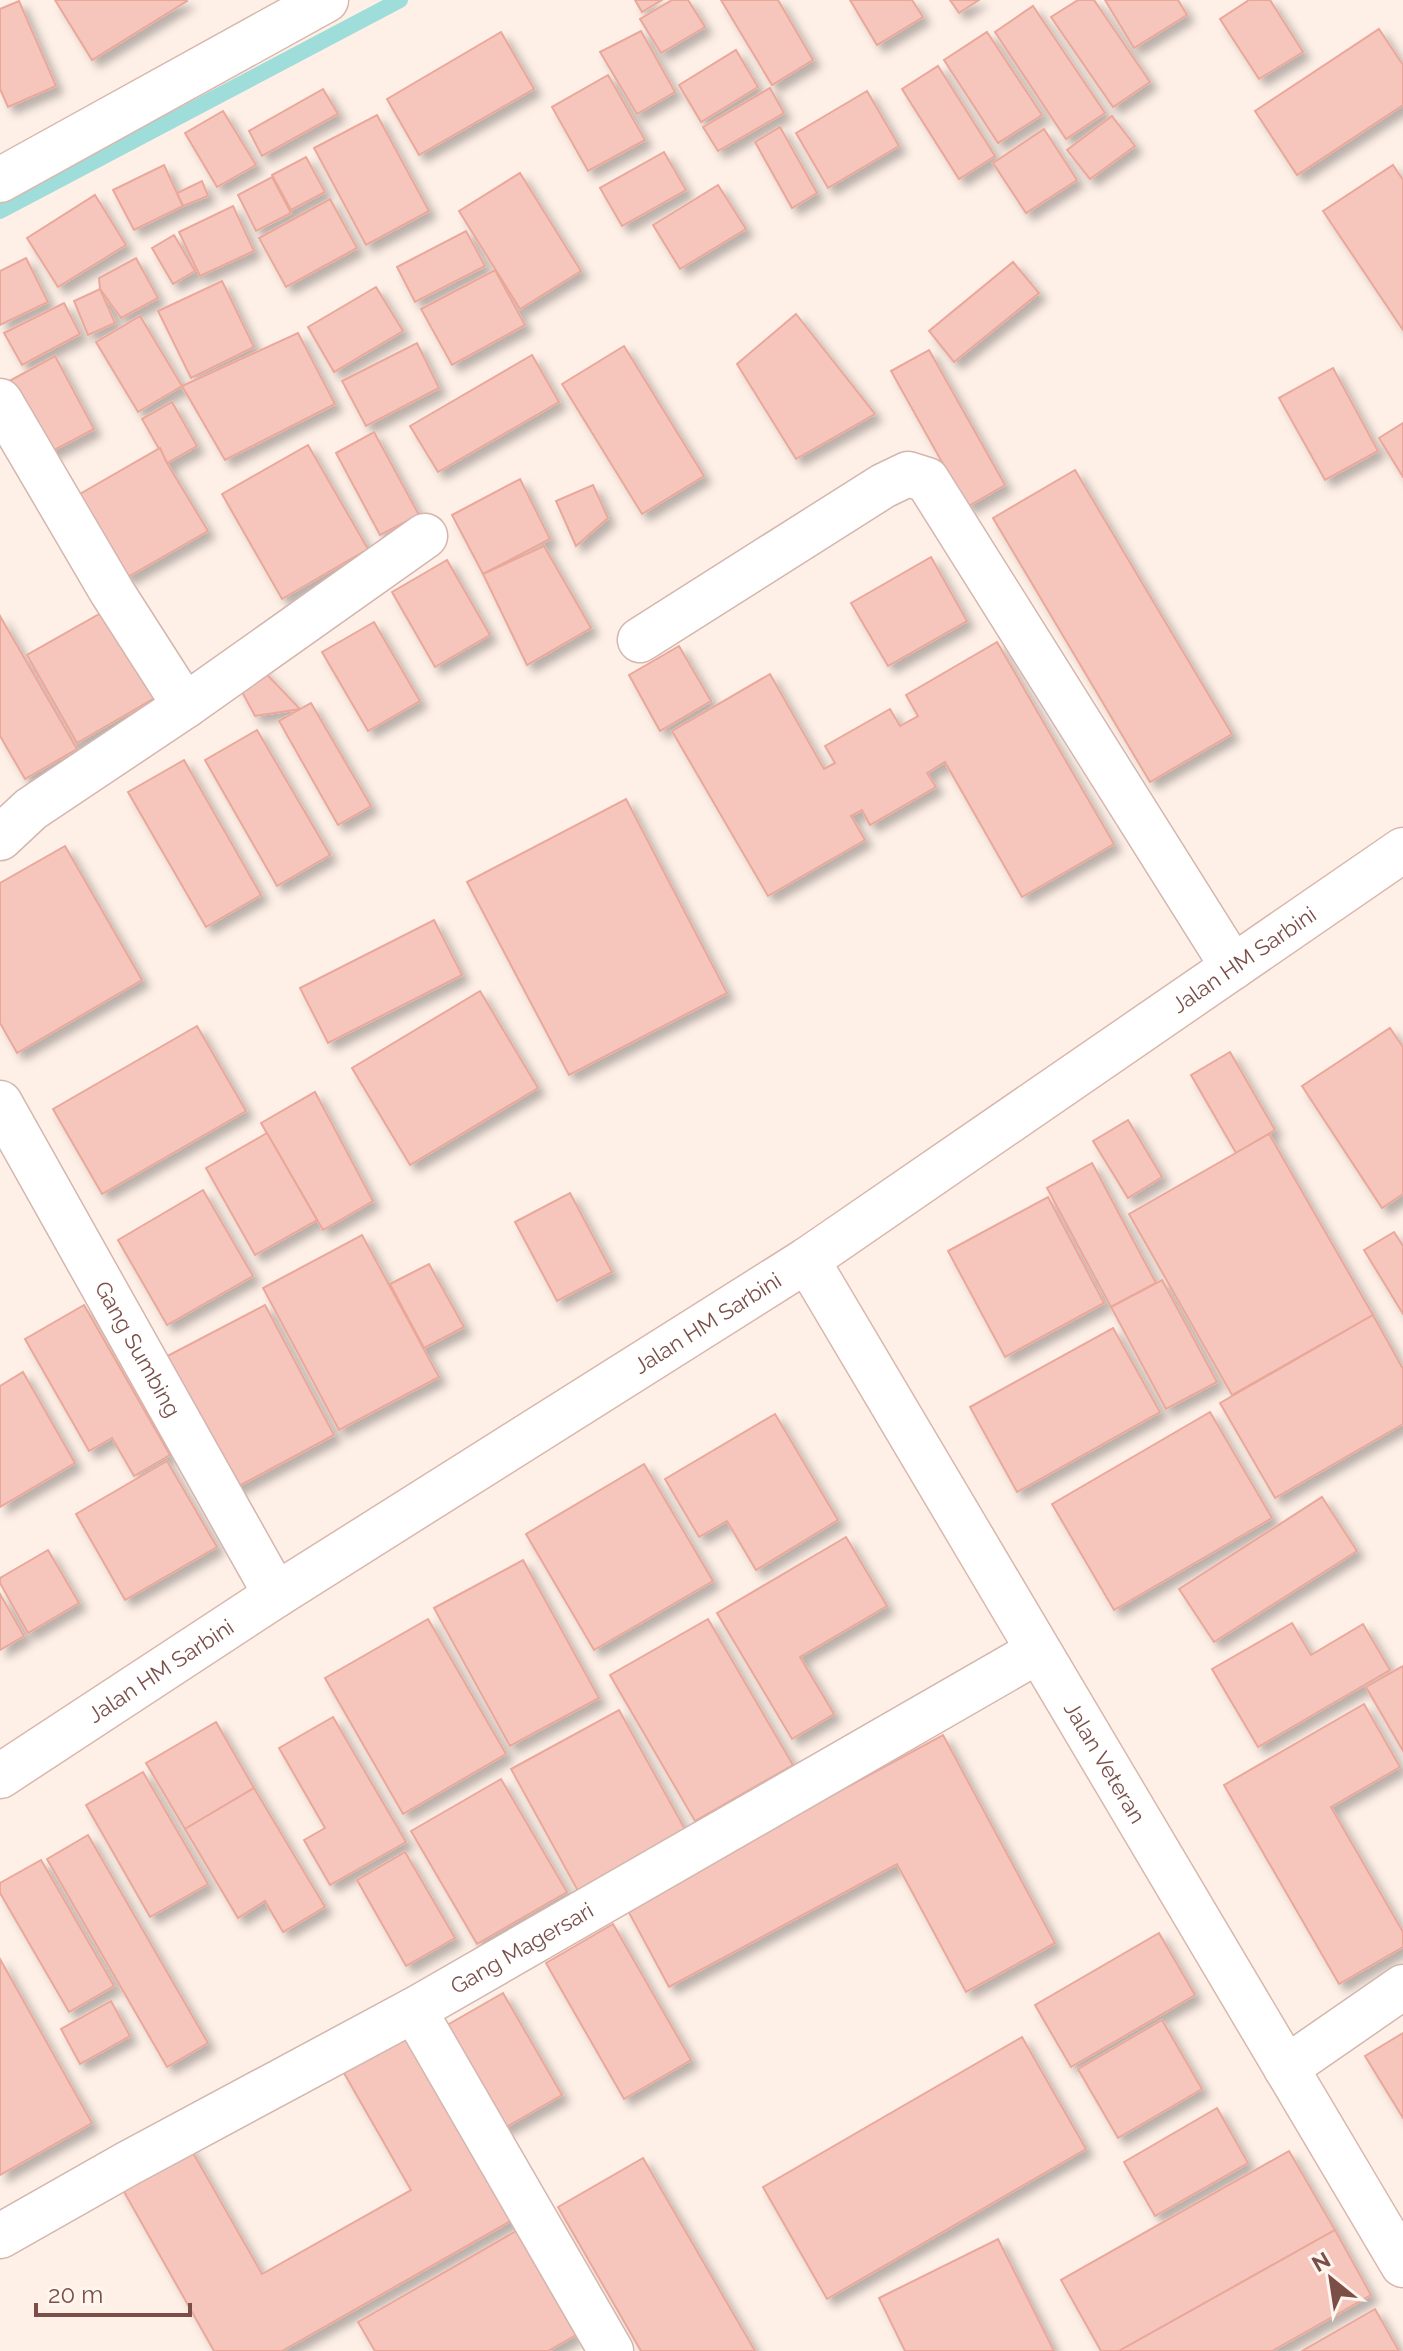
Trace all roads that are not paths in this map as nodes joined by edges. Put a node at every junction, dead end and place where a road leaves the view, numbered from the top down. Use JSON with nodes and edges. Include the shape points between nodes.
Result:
{"nodes":[{"id":1,"x":326,"y":0,"type":"edge"},
{"id":2,"x":0,"y":180,"type":"edge"},
{"id":3,"x":0,"y":401,"type":"edge"},
{"id":4,"x":425,"y":536,"type":"dead end"},
{"id":5,"x":640,"y":640,"type":"dead end"},
{"id":6,"x":185,"y":706,"type":"junction"},
{"id":7,"x":0,"y":838,"type":"edge"},
{"id":8,"x":1403,"y":850,"type":"edge"},
{"id":9,"x":1233,"y":967,"type":"junction"},
{"id":10,"x":0,"y":1103,"type":"edge"},
{"id":11,"x":807,"y":1260,"type":"junction"},
{"id":12,"x":276,"y":1595,"type":"junction"},
{"id":13,"x":1038,"y":1651,"type":"junction"},
{"id":14,"x":0,"y":1776,"type":"edge"},
{"id":15,"x":1403,"y":1987,"type":"edge"},
{"id":16,"x":414,"y":2010,"type":"junction"},
{"id":17,"x":1286,"y":2068,"type":"junction"},
{"id":18,"x":0,"y":2236,"type":"edge"},
{"id":19,"x":1403,"y":2265,"type":"edge"},
{"id":20,"x":602,"y":2348,"type":"edge"}],
"edges":[{"from":1,"to":2,"type":"street"},
{"from":3,"to":6,"type":"street"},
{"from":4,"to":6,"type":"street"},
{"from":5,"to":9,"type":"street","via":[[883,486],[908,474],[927,480]]},
{"from":6,"to":7,"type":"street","via":[[31,809]]},
{"from":8,"to":9,"type":"street","name":"Jalan HM Sarbini"},
{"from":9,"to":11,"type":"street","name":"Jalan HM Sarbini"},
{"from":10,"to":12,"type":"street","name":"Gang Sumbing"},
{"from":11,"to":12,"type":"street","name":"Jalan HM Sarbini"},
{"from":11,"to":13,"type":"street","name":"Jalan Veteran"},
{"from":12,"to":14,"type":"street","name":"Jalan HM Sarbini"},
{"from":13,"to":16,"type":"street","name":"Gang Magersari"},
{"from":13,"to":17,"type":"street","name":"Jalan Veteran"},
{"from":15,"to":17,"type":"street"},
{"from":16,"to":18,"type":"street","name":"Gang Magersari"},
{"from":16,"to":20,"type":"street"},
{"from":17,"to":19,"type":"street","name":"Jalan Veteran"}]}
